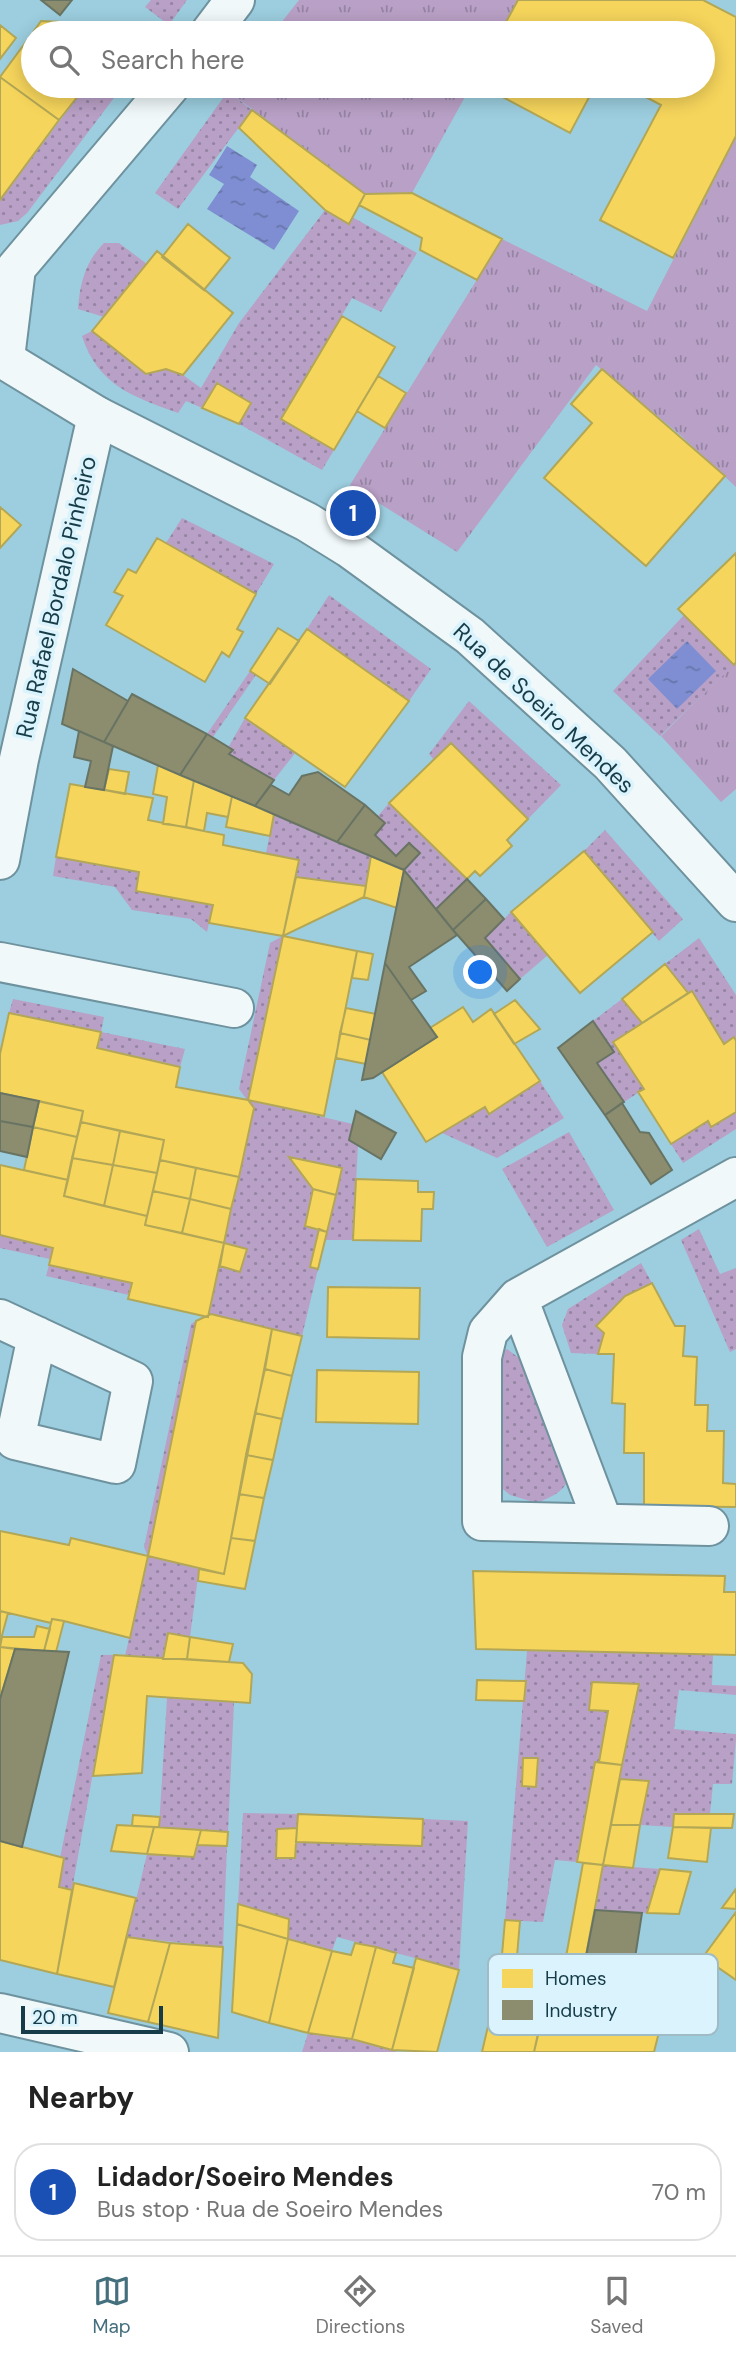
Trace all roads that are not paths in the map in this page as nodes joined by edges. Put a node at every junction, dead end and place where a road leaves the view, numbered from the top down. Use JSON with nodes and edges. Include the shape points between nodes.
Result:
{"nodes":[{"id":1,"x":235,"y":0,"type":"edge"},
{"id":2,"x":219,"y":21,"type":"edge"},
{"id":3,"x":159,"y":98,"type":"edge"},
{"id":4,"x":8,"y":266,"type":"edge"},
{"id":5,"x":3,"y":357,"type":"edge"},
{"id":6,"x":97,"y":416,"type":"junction"},
{"id":7,"x":10,"y":756,"type":"edge"},
{"id":8,"x":0,"y":860,"type":"edge"},
{"id":9,"x":736,"y":902,"type":"edge"},
{"id":10,"x":0,"y":962,"type":"edge"},
{"id":11,"x":234,"y":1007,"type":"dead end"},
{"id":12,"x":736,"y":1177,"type":"edge"},
{"id":13,"x":518,"y":1298,"type":"junction"},
{"id":14,"x":0,"y":1319,"type":"edge"},
{"id":15,"x":37,"y":1336,"type":"dead end"},
{"id":16,"x":603,"y":1523,"type":"junction"},
{"id":17,"x":709,"y":1526,"type":"dead end"},
{"id":18,"x":0,"y":2013,"type":"edge"},
{"id":19,"x":163,"y":2051,"type":"edge"}],
"edges":[{"from":1,"to":2,"type":"street"},
{"from":3,"to":4,"type":"street"},
{"from":4,"to":5,"type":"street"},
{"from":5,"to":6,"type":"street","name":"Rua de Soeiro Mendes"},
{"from":6,"to":7,"type":"street","name":"Rua Rafael Bordalo Pinheiro"},
{"from":6,"to":9,"type":"street","name":"Rua de Soeiro Mendes","via":[[307,522],[470,636],[610,763]]},
{"from":7,"to":8,"type":"street","name":"Rua Rafael Bordalo Pinheiro"},
{"from":10,"to":11,"type":"street"},
{"from":12,"to":13,"type":"street"},
{"from":13,"to":16,"type":"street"},
{"from":13,"to":16,"type":"street","via":[[488,1332],[482,1357],[482,1521]]},
{"from":14,"to":15,"type":"street"},
{"from":16,"to":17,"type":"street"},
{"from":18,"to":19,"type":"street"}]}
